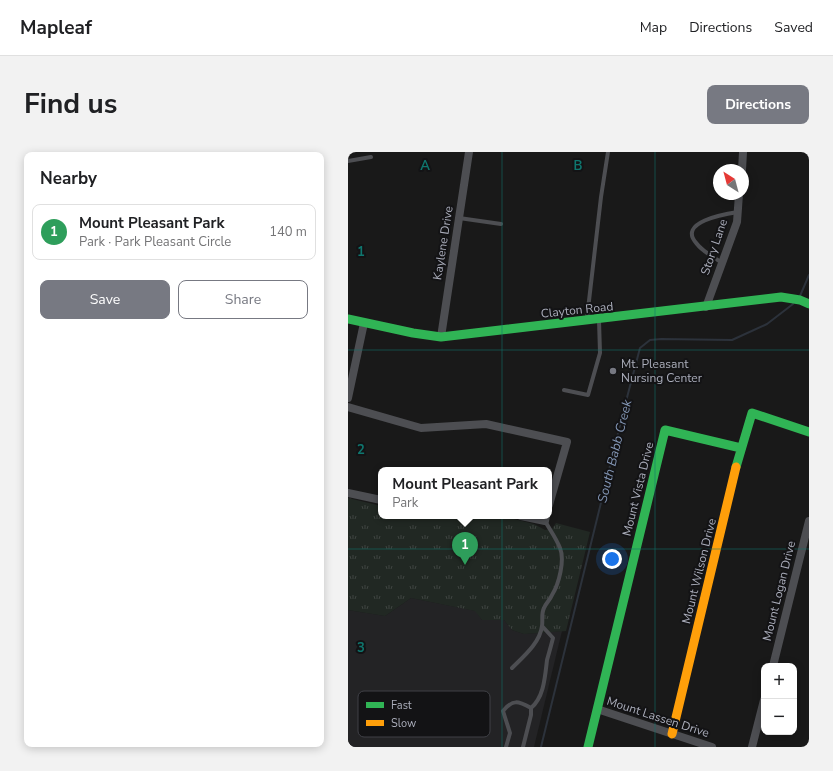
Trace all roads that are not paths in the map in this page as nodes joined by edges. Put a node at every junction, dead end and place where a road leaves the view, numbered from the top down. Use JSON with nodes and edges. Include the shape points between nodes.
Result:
{"nodes":[{"id":1,"x":469,"y":152,"type":"edge"},
{"id":2,"x":608,"y":152,"type":"edge"},
{"id":3,"x":743,"y":152,"type":"edge"},
{"id":4,"x":370,"y":157,"type":"dead end"},
{"id":5,"x":348,"y":161,"type":"edge"},
{"id":6,"x":742,"y":164,"type":"edge"},
{"id":7,"x":739,"y":200,"type":"edge"},
{"id":8,"x":738,"y":212,"type":"junction"},
{"id":9,"x":459,"y":218,"type":"junction"},
{"id":10,"x":501,"y":224,"type":"dead end"},
{"id":11,"x":722,"y":263,"type":"junction"},
{"id":12,"x":805,"y":302,"type":"edge"},
{"id":13,"x":706,"y":307,"type":"junction"},
{"id":14,"x":348,"y":319,"type":"edge"},
{"id":15,"x":599,"y":319,"type":"junction"},
{"id":16,"x":586,"y":321,"type":"junction"},
{"id":17,"x":364,"y":323,"type":"junction"},
{"id":18,"x":441,"y":337,"type":"junction"},
{"id":19,"x":564,"y":390,"type":"dead end"},
{"id":20,"x":348,"y":398,"type":"edge"},
{"id":21,"x":348,"y":407,"type":"edge"},
{"id":22,"x":809,"y":432,"type":"edge"},
{"id":23,"x":741,"y":448,"type":"junction"},
{"id":24,"x":348,"y":492,"type":"edge"},
{"id":25,"x":552,"y":494,"type":"edge"},
{"id":26,"x":378,"y":499,"type":"edge"},
{"id":27,"x":545,"y":519,"type":"edge"},
{"id":28,"x":809,"y":521,"type":"edge"},
{"id":29,"x":542,"y":626,"type":"junction"},
{"id":30,"x":774,"y":663,"type":"edge"},
{"id":31,"x":512,"y":668,"type":"dead end"},
{"id":32,"x":531,"y":708,"type":"junction"},
{"id":33,"x":597,"y":709,"type":"junction"},
{"id":34,"x":761,"y":712,"type":"edge"},
{"id":35,"x":672,"y":734,"type":"junction"},
{"id":36,"x":506,"y":747,"type":"edge"},
{"id":37,"x":523,"y":747,"type":"edge"},
{"id":38,"x":588,"y":747,"type":"edge"},
{"id":39,"x":712,"y":747,"type":"edge"},
{"id":40,"x":752,"y":747,"type":"edge"}],
"edges":[{"from":1,"to":9,"type":"street","name":"Kaylene Drive"},
{"from":2,"to":16,"type":"lane"},
{"from":3,"to":6,"type":"street"},
{"from":4,"to":5,"type":"lane"},
{"from":7,"to":8,"type":"street","name":"Story Lane"},
{"from":8,"to":11,"type":"street","name":"Story Lane","via":[[737,222]]},
{"from":8,"to":11,"type":"lane","via":[[707,219],[694,228],[692,234],[697,245]]},
{"from":9,"to":10,"type":"lane"},
{"from":9,"to":18,"type":"street","name":"Kaylene Drive"},
{"from":11,"to":13,"type":"street","name":"Story Lane"},
{"from":12,"to":13,"type":"street","name":"Clayton Road","via":[[790,298],[770,298]]},
{"from":13,"to":15,"type":"street","name":"Clayton Road"},
{"from":14,"to":17,"type":"street","name":"Clayton Road"},
{"from":15,"to":16,"type":"street","name":"Clayton Road"},
{"from":15,"to":19,"type":"lane","via":[[600,353],[588,395]]},
{"from":16,"to":18,"type":"street","name":"Clayton Road"},
{"from":17,"to":18,"type":"street","name":"Clayton Road"},
{"from":17,"to":20,"type":"street"},
{"from":21,"to":25,"type":"street","via":[[421,428],[486,424],[567,442]]},
{"from":22,"to":23,"type":"street","name":"Mount Wilson Drive","via":[[752,413]]},
{"from":23,"to":33,"type":"street","name":"Mount Vista Drive","via":[[665,430]]},
{"from":23,"to":35,"type":"street","name":"Mount Wilson Drive"},
{"from":24,"to":26,"type":"street"},
{"from":27,"to":29,"type":"lane","via":[[560,549],[561,562],[560,578],[544,607]]},
{"from":28,"to":30,"type":"street","name":"Mount Logan Drive"},
{"from":29,"to":31,"type":"lane","via":[[537,640]]},
{"from":29,"to":32,"type":"lane","via":[[553,638],[544,681],[537,703]]},
{"from":32,"to":36,"type":"lane","via":[[514,702],[503,711],[510,733]]},
{"from":32,"to":37,"type":"lane"},
{"from":33,"to":35,"type":"street","name":"Mount Lassen Drive"},
{"from":33,"to":38,"type":"street","name":"Mount Vista Drive"},
{"from":34,"to":40,"type":"street"},
{"from":35,"to":39,"type":"street","name":"Mount Lassen Drive"}]}
